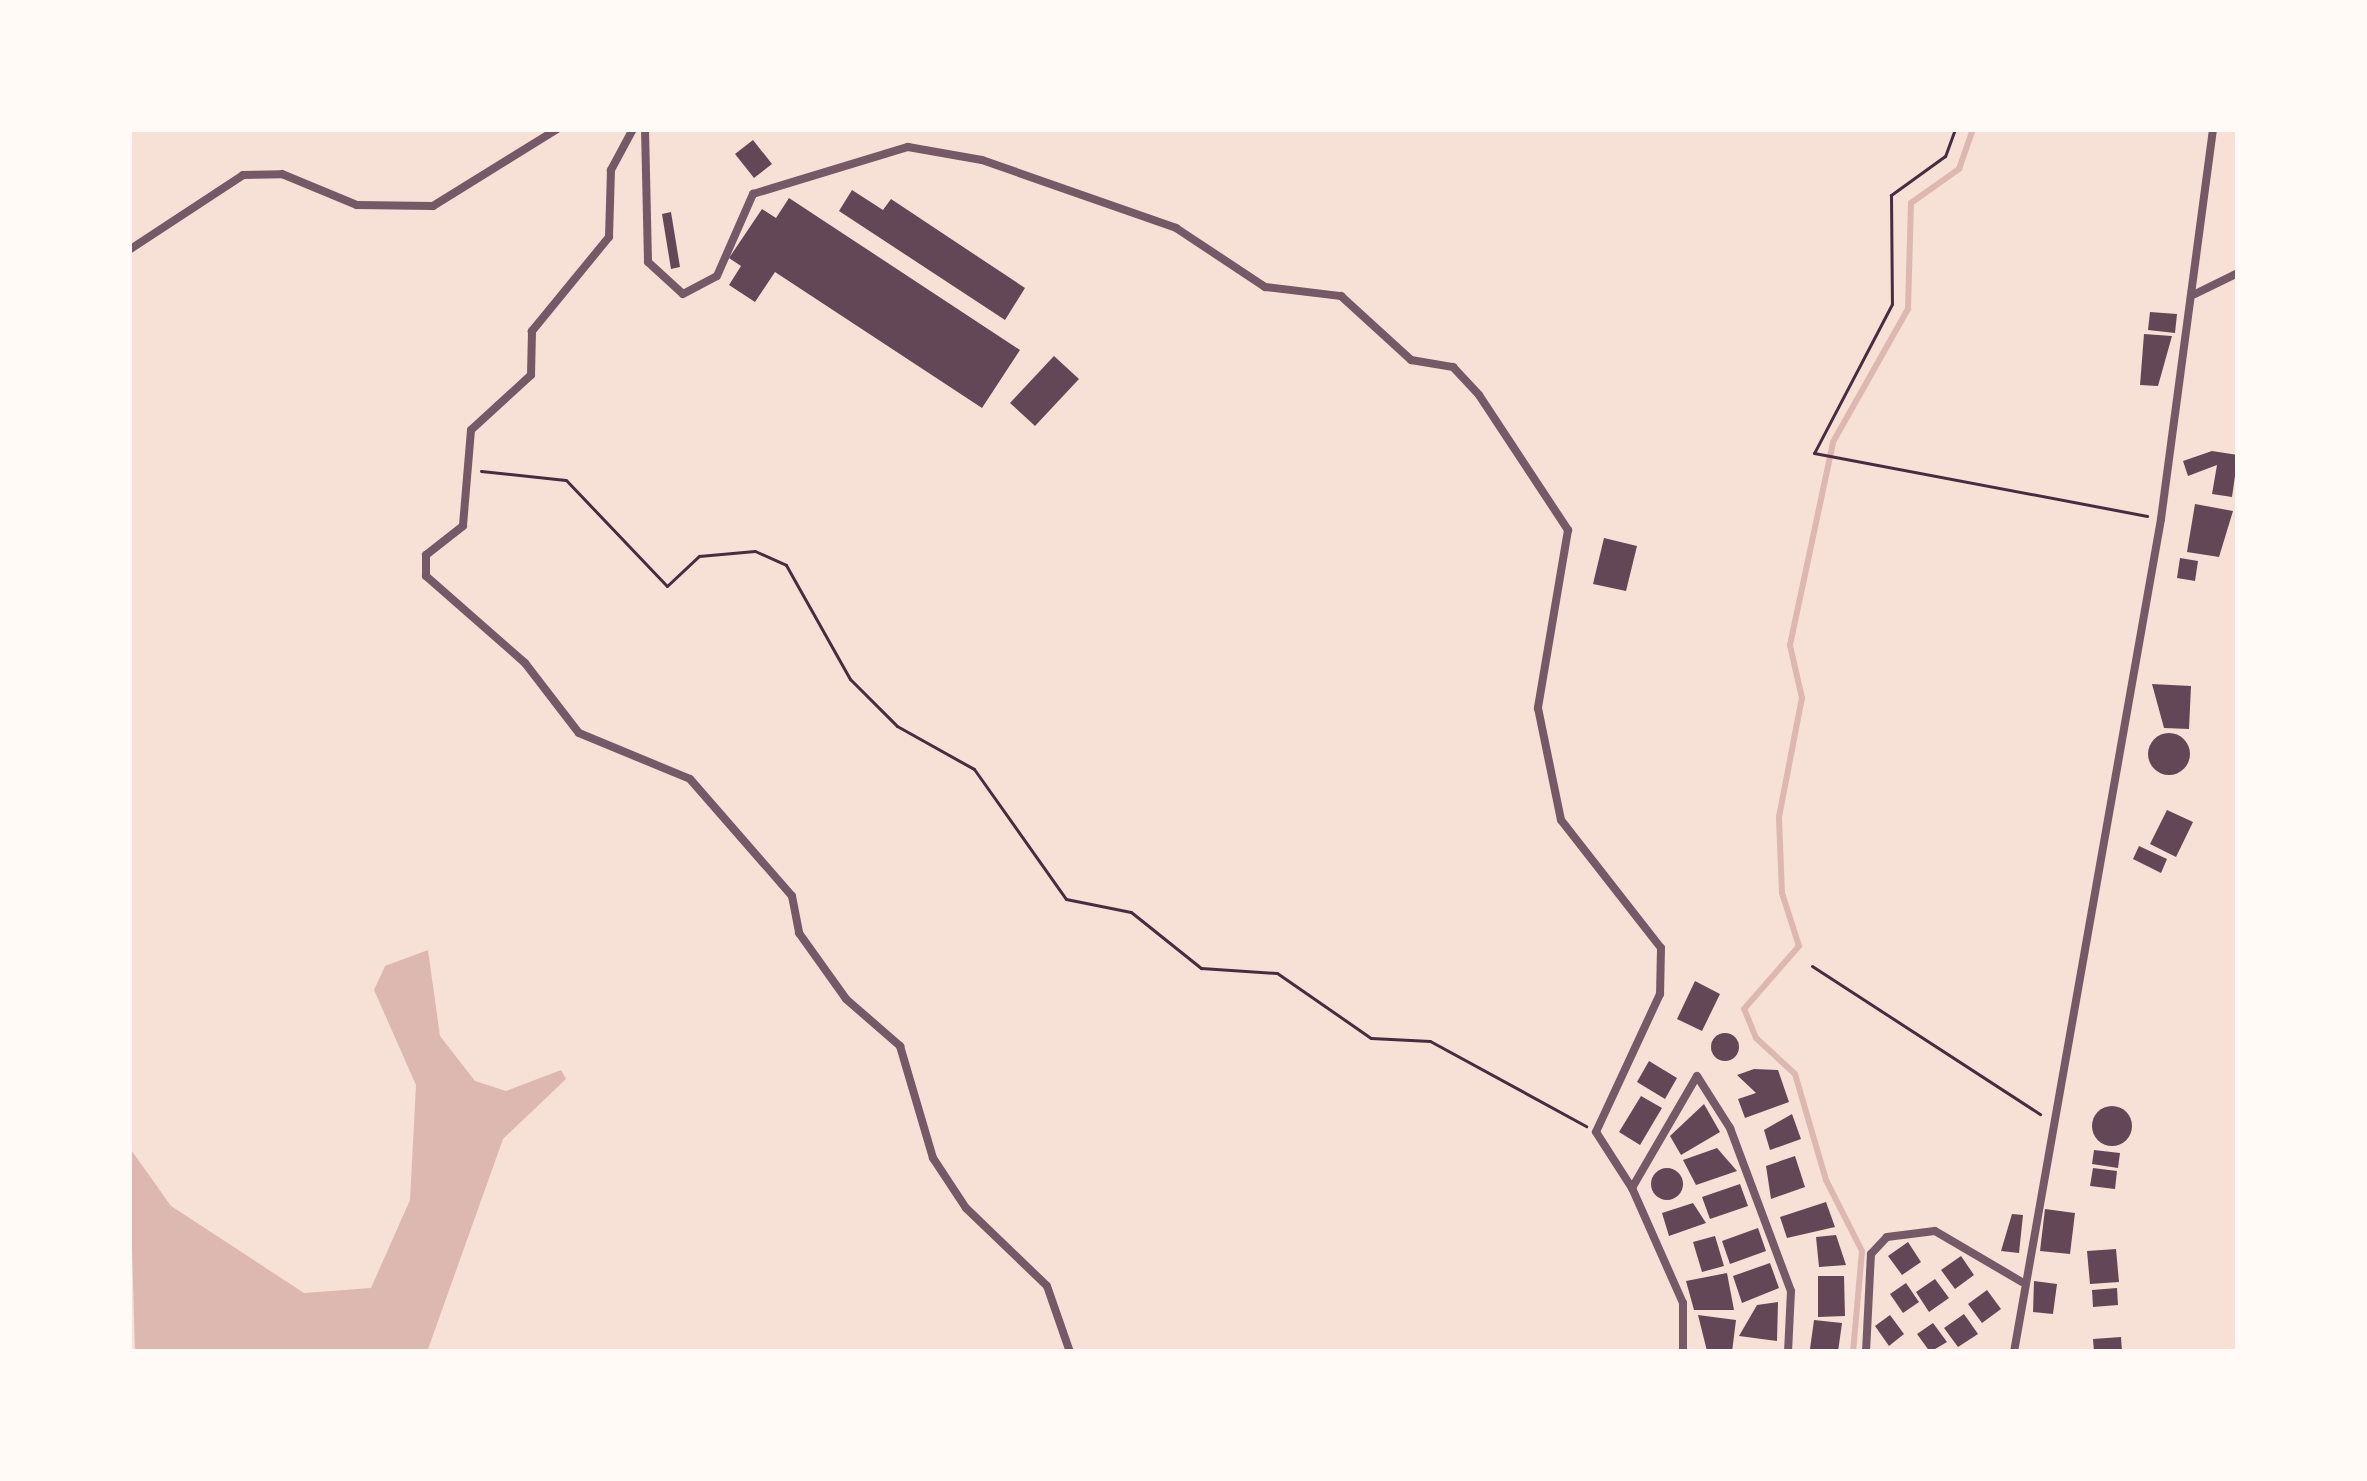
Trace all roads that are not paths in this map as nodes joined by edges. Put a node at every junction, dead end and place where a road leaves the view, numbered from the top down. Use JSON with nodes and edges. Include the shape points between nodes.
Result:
{"nodes":[{"id":1,"x":557,"y":129,"type":"edge"},
{"id":2,"x":633,"y":129,"type":"edge"},
{"id":3,"x":645,"y":129,"type":"edge"},
{"id":4,"x":2213,"y":129,"type":"edge"},
{"id":5,"x":129,"y":250,"type":"edge"},
{"id":6,"x":2238,"y":273,"type":"edge"},
{"id":7,"x":2194,"y":294,"type":"junction"},
{"id":8,"x":1632,"y":1188,"type":"junction"},
{"id":9,"x":2022,"y":1282,"type":"junction"},
{"id":10,"x":1070,"y":1352,"type":"edge"},
{"id":11,"x":1683,"y":1352,"type":"edge"},
{"id":12,"x":1788,"y":1352,"type":"edge"},
{"id":13,"x":1866,"y":1352,"type":"edge"},
{"id":14,"x":2014,"y":1352,"type":"edge"}],
"edges":[{"from":1,"to":5,"type":"street","via":[[433,206],[357,205],[282,174],[243,175]]},
{"from":2,"to":10,"type":"street","via":[[611,170],[609,237],[554,294],[532,331],[531,375],[472,430],[463,526],[426,555],[426,575],[525,663],[579,733],[690,779],[792,896],[800,933],[845,999],[900,1046],[932,1158],[966,1208],[1047,1286]]},
{"from":3,"to":8,"type":"street","via":[[648,262],[683,294],[717,276],[753,194],[908,147],[982,160],[1176,228],[1265,286],[1341,296],[1411,360],[1453,367],[1568,530],[1538,691],[1561,820],[1661,948],[1660,994],[1596,1132]]},
{"from":4,"to":7,"type":"street"},
{"from":6,"to":7,"type":"street"},
{"from":7,"to":9,"type":"street","via":[[2161,519]]},
{"from":8,"to":11,"type":"street","via":[[1683,1303]]},
{"from":8,"to":12,"type":"street","via":[[1697,1076],[1730,1127],[1791,1291]]},
{"from":9,"to":13,"type":"street","via":[[1935,1231],[1887,1237],[1871,1254]]},
{"from":9,"to":14,"type":"street"}]}
